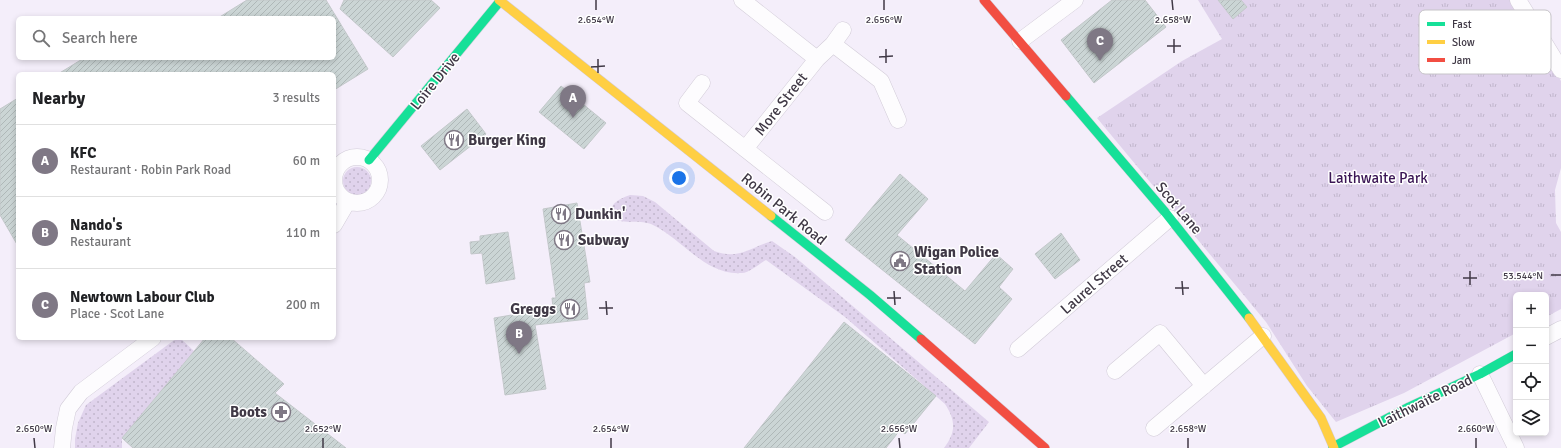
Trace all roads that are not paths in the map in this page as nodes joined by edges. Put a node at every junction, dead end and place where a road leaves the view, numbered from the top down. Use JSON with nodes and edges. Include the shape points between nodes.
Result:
{"nodes":[{"id":1,"x":500,"y":0,"type":"edge"},
{"id":2,"x":742,"y":0,"type":"edge"},
{"id":3,"x":984,"y":0,"type":"edge"},
{"id":4,"x":1075,"y":0,"type":"edge"},
{"id":5,"x":1518,"y":0,"type":"edge"},
{"id":6,"x":1524,"y":10,"type":"edge"},
{"id":7,"x":843,"y":30,"type":"dead end"},
{"id":8,"x":1020,"y":41,"type":"junction"},
{"id":9,"x":833,"y":44,"type":"junction"},
{"id":10,"x":1551,"y":54,"type":"edge"},
{"id":11,"x":817,"y":59,"type":"junction"},
{"id":12,"x":1561,"y":70,"type":"edge"},
{"id":13,"x":702,"y":83,"type":"dead end"},
{"id":14,"x":898,"y":120,"type":"dead end"},
{"id":15,"x":745,"y":149,"type":"junction"},
{"id":16,"x":370,"y":160,"type":"junction"},
{"id":17,"x":336,"y":172,"type":"edge"},
{"id":18,"x":336,"y":187,"type":"edge"},
{"id":19,"x":348,"y":201,"type":"junction"},
{"id":20,"x":825,"y":212,"type":"dead end"},
{"id":21,"x":1170,"y":218,"type":"junction"},
{"id":22,"x":336,"y":222,"type":"edge"},
{"id":23,"x":1561,"y":328,"type":"edge"},
{"id":24,"x":1549,"y":335,"type":"edge"},
{"id":25,"x":1263,"y":336,"type":"junction"},
{"id":26,"x":150,"y":340,"type":"edge"},
{"id":27,"x":1018,"y":349,"type":"dead end"},
{"id":28,"x":1513,"y":356,"type":"edge"},
{"id":29,"x":1115,"y":371,"type":"dead end"},
{"id":30,"x":1480,"y":374,"type":"junction"},
{"id":31,"x":1204,"y":386,"type":"junction"},
{"id":32,"x":1154,"y":428,"type":"dead end"},
{"id":33,"x":62,"y":448,"type":"edge"},
{"id":34,"x":1045,"y":448,"type":"edge"},
{"id":35,"x":1333,"y":448,"type":"edge"},
{"id":36,"x":1516,"y":448,"type":"edge"}],
"edges":[{"from":1,"to":16,"type":"street","name":"Loire Drive"},
{"from":1,"to":34,"type":"street","name":"Robin Park Road","via":[[870,295]]},
{"from":2,"to":11,"type":"street","name":"More Street"},
{"from":3,"to":8,"type":"street","name":"Scot Lane"},
{"from":4,"to":8,"type":"street"},
{"from":5,"to":6,"type":"street"},
{"from":7,"to":9,"type":"street","name":"More Street"},
{"from":8,"to":21,"type":"street","name":"Scot Lane"},
{"from":9,"to":11,"type":"street","name":"More Street"},
{"from":9,"to":14,"type":"street","via":[[881,81]]},
{"from":10,"to":12,"type":"street"},
{"from":11,"to":15,"type":"street","name":"More Street"},
{"from":13,"to":15,"type":"street","via":[[687,103]]},
{"from":15,"to":20,"type":"street"},
{"from":16,"to":17,"type":"street","via":[[349,158],[338,167]]},
{"from":16,"to":19,"type":"street","via":[[378,170],[379,190],[375,196],[362,203]]},
{"from":18,"to":19,"type":"street","via":[[341,197]]},
{"from":19,"to":22,"type":"street"},
{"from":21,"to":25,"type":"street","name":"Scot Lane"},
{"from":21,"to":27,"type":"street","name":"Laurel Street"},
{"from":23,"to":24,"type":"street"},
{"from":25,"to":31,"type":"street"},
{"from":25,"to":35,"type":"street","name":"Scot Lane","via":[[1321,418]]},
{"from":26,"to":33,"type":"street","via":[[81,392],[68,409]]},
{"from":28,"to":30,"type":"street","name":"Laithwaite Road"},
{"from":29,"to":31,"type":"street","via":[[1160,334]]},
{"from":30,"to":35,"type":"street","name":"Laithwaite Road","via":[[1409,407]]},
{"from":30,"to":36,"type":"street"},
{"from":31,"to":32,"type":"street"}]}
